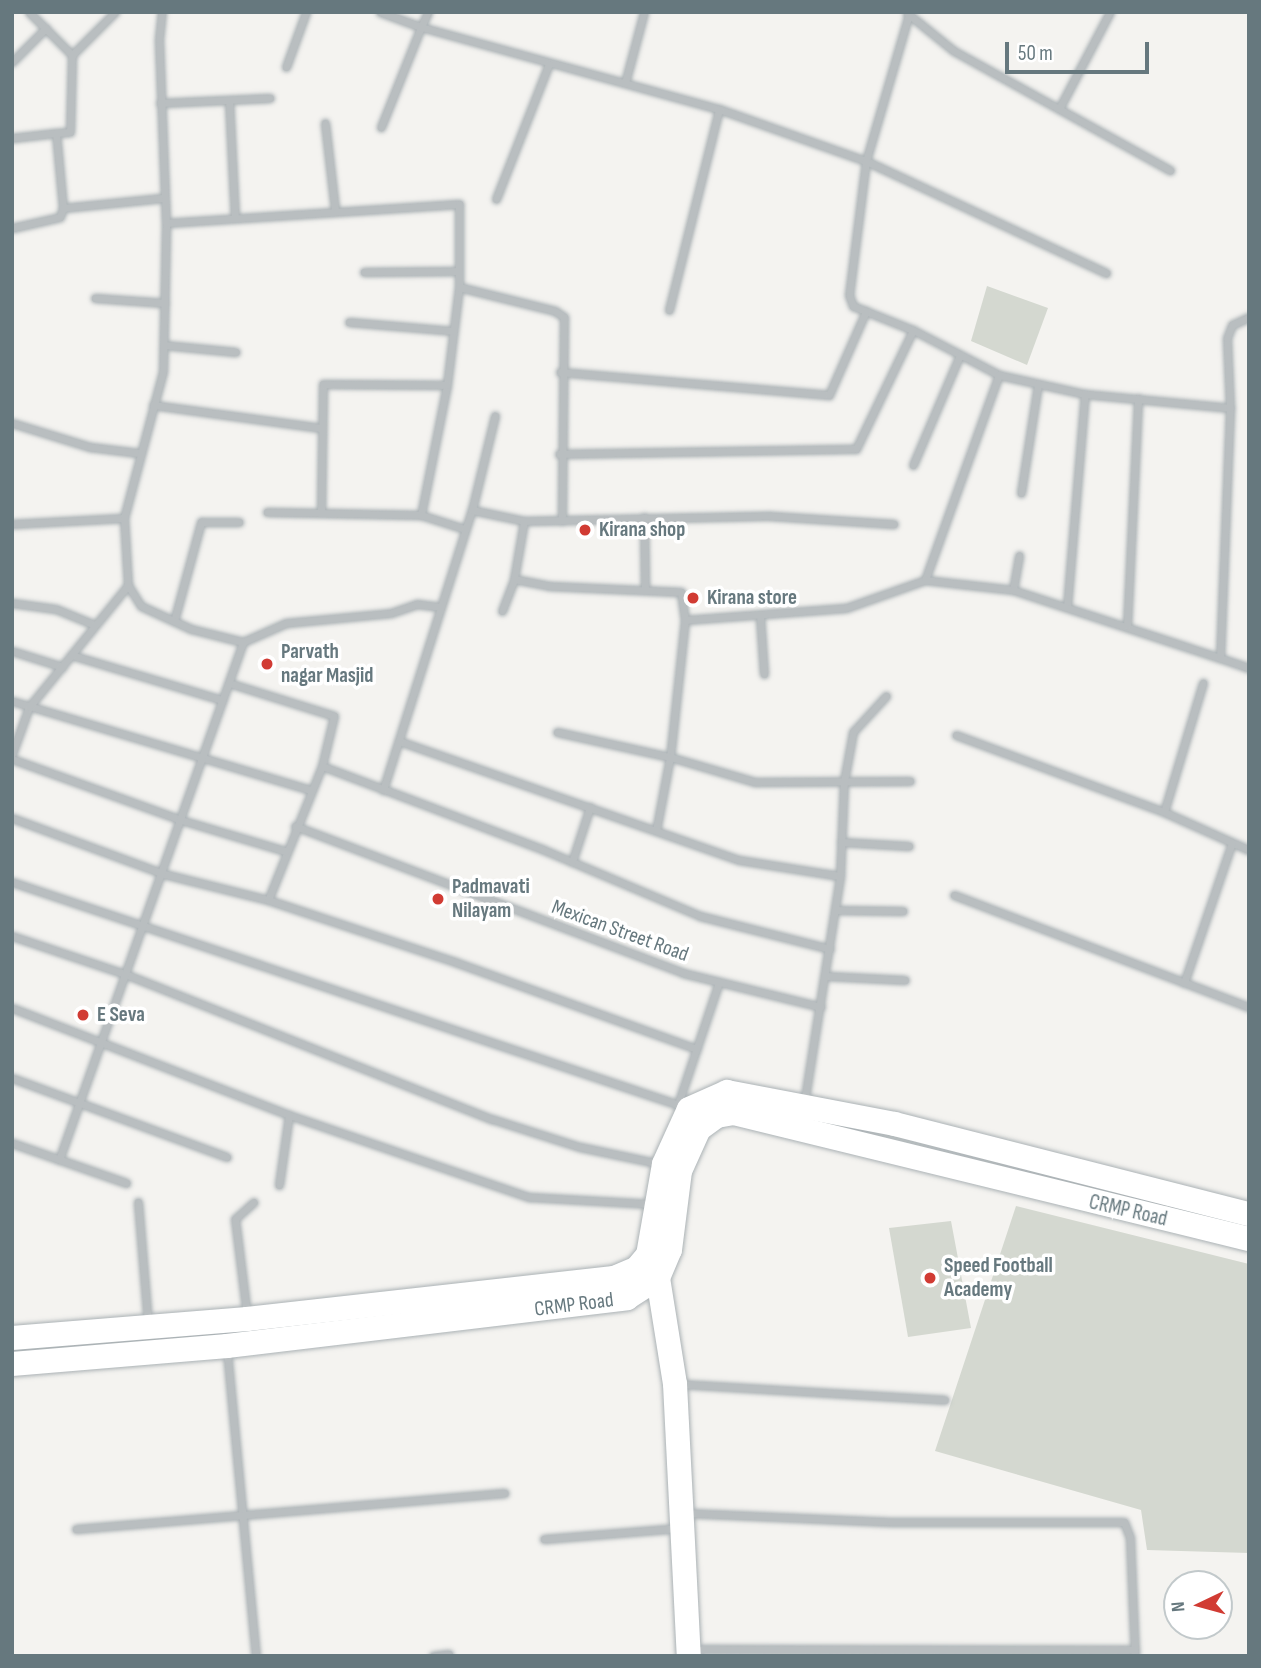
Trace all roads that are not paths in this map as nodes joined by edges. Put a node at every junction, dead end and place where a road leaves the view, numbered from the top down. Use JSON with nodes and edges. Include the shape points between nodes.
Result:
{"nodes":[{"id":1,"x":29,"y":12,"type":"edge"},
{"id":2,"x":115,"y":12,"type":"edge"},
{"id":3,"x":162,"y":12,"type":"edge"},
{"id":4,"x":306,"y":12,"type":"edge"},
{"id":5,"x":380,"y":12,"type":"edge"},
{"id":6,"x":428,"y":12,"type":"edge"},
{"id":7,"x":644,"y":12,"type":"edge"},
{"id":8,"x":1110,"y":12,"type":"edge"},
{"id":9,"x":908,"y":13,"type":"edge"},
{"id":10,"x":421,"y":27,"type":"junction"},
{"id":11,"x":46,"y":28,"type":"junction"},
{"id":12,"x":72,"y":55,"type":"junction"},
{"id":13,"x":12,"y":62,"type":"edge"},
{"id":14,"x":549,"y":64,"type":"junction"},
{"id":15,"x":286,"y":67,"type":"dead end"},
{"id":16,"x":625,"y":83,"type":"junction"},
{"id":17,"x":270,"y":98,"type":"dead end"},
{"id":18,"x":229,"y":100,"type":"junction"},
{"id":19,"x":160,"y":103,"type":"junction"},
{"id":20,"x":719,"y":109,"type":"junction"},
{"id":21,"x":1059,"y":109,"type":"junction"},
{"id":22,"x":324,"y":123,"type":"dead end"},
{"id":23,"x":381,"y":127,"type":"dead end"},
{"id":24,"x":56,"y":134,"type":"junction"},
{"id":25,"x":12,"y":138,"type":"edge"},
{"id":26,"x":866,"y":161,"type":"junction"},
{"id":27,"x":1170,"y":170,"type":"dead end"},
{"id":28,"x":163,"y":198,"type":"junction"},
{"id":29,"x":496,"y":199,"type":"dead end"},
{"id":30,"x":63,"y":208,"type":"junction"},
{"id":31,"x":335,"y":211,"type":"junction"},
{"id":32,"x":235,"y":218,"type":"junction"},
{"id":33,"x":166,"y":223,"type":"junction"},
{"id":34,"x":12,"y":228,"type":"edge"},
{"id":35,"x":459,"y":271,"type":"junction"},
{"id":36,"x":364,"y":272,"type":"dead end"},
{"id":37,"x":1106,"y":273,"type":"dead end"},
{"id":38,"x":459,"y":287,"type":"junction"},
{"id":39,"x":95,"y":298,"type":"dead end"},
{"id":40,"x":164,"y":303,"type":"junction"},
{"id":41,"x":670,"y":310,"type":"dead end"},
{"id":42,"x":866,"y":311,"type":"junction"},
{"id":43,"x":1249,"y":317,"type":"edge"},
{"id":44,"x":349,"y":322,"type":"dead end"},
{"id":45,"x":913,"y":330,"type":"junction"},
{"id":46,"x":453,"y":331,"type":"junction"},
{"id":47,"x":164,"y":345,"type":"junction"},
{"id":48,"x":236,"y":352,"type":"dead end"},
{"id":49,"x":960,"y":355,"type":"junction"},
{"id":50,"x":560,"y":372,"type":"junction"},
{"id":51,"x":999,"y":375,"type":"junction"},
{"id":52,"x":1038,"y":384,"type":"junction"},
{"id":53,"x":447,"y":385,"type":"junction"},
{"id":54,"x":1085,"y":394,"type":"junction"},
{"id":55,"x":1138,"y":398,"type":"junction"},
{"id":56,"x":153,"y":405,"type":"junction"},
{"id":57,"x":1230,"y":408,"type":"junction"},
{"id":58,"x":495,"y":416,"type":"dead end"},
{"id":59,"x":12,"y":423,"type":"edge"},
{"id":60,"x":321,"y":428,"type":"junction"},
{"id":61,"x":139,"y":453,"type":"junction"},
{"id":62,"x":559,"y":454,"type":"junction"},
{"id":63,"x":913,"y":465,"type":"dead end"},
{"id":64,"x":1021,"y":493,"type":"dead end"},
{"id":65,"x":472,"y":510,"type":"junction"},
{"id":66,"x":321,"y":511,"type":"junction"},
{"id":67,"x":267,"y":512,"type":"dead end"},
{"id":68,"x":421,"y":515,"type":"junction"},
{"id":69,"x":645,"y":517,"type":"junction"},
{"id":70,"x":124,"y":518,"type":"junction"},
{"id":71,"x":524,"y":521,"type":"junction"},
{"id":72,"x":562,"y":521,"type":"junction"},
{"id":73,"x":239,"y":522,"type":"dead end"},
{"id":74,"x":894,"y":523,"type":"dead end"},
{"id":75,"x":12,"y":524,"type":"edge"},
{"id":76,"x":465,"y":529,"type":"junction"},
{"id":77,"x":1019,"y":555,"type":"dead end"},
{"id":78,"x":514,"y":579,"type":"junction"},
{"id":79,"x":925,"y":580,"type":"junction"},
{"id":80,"x":128,"y":585,"type":"junction"},
{"id":81,"x":645,"y":589,"type":"junction"},
{"id":82,"x":1013,"y":590,"type":"junction"},
{"id":83,"x":12,"y":603,"type":"edge"},
{"id":84,"x":441,"y":607,"type":"junction"},
{"id":85,"x":1067,"y":607,"type":"junction"},
{"id":86,"x":502,"y":611,"type":"dead end"},
{"id":87,"x":760,"y":616,"type":"junction"},
{"id":88,"x":685,"y":620,"type":"junction"},
{"id":89,"x":174,"y":621,"type":"junction"},
{"id":90,"x":95,"y":625,"type":"junction"},
{"id":91,"x":1127,"y":626,"type":"junction"},
{"id":92,"x":243,"y":642,"type":"junction"},
{"id":93,"x":12,"y":650,"type":"edge"},
{"id":94,"x":71,"y":655,"type":"junction"},
{"id":95,"x":1220,"y":659,"type":"junction"},
{"id":96,"x":63,"y":667,"type":"junction"},
{"id":97,"x":1249,"y":668,"type":"edge"},
{"id":98,"x":764,"y":674,"type":"dead end"},
{"id":99,"x":229,"y":683,"type":"junction"},
{"id":100,"x":1203,"y":683,"type":"dead end"},
{"id":101,"x":886,"y":696,"type":"dead end"},
{"id":102,"x":12,"y":701,"type":"edge"},
{"id":103,"x":222,"y":701,"type":"junction"},
{"id":104,"x":29,"y":707,"type":"junction"},
{"id":105,"x":557,"y":732,"type":"dead end"},
{"id":106,"x":956,"y":735,"type":"dead end"},
{"id":107,"x":399,"y":741,"type":"junction"},
{"id":108,"x":12,"y":754,"type":"edge"},
{"id":109,"x":202,"y":755,"type":"junction"},
{"id":110,"x":670,"y":757,"type":"junction"},
{"id":111,"x":12,"y":760,"type":"edge"},
{"id":112,"x":322,"y":766,"type":"junction"},
{"id":113,"x":844,"y":781,"type":"junction"},
{"id":114,"x":909,"y":781,"type":"dead end"},
{"id":115,"x":310,"y":790,"type":"junction"},
{"id":116,"x":383,"y":790,"type":"junction"},
{"id":117,"x":590,"y":807,"type":"junction"},
{"id":118,"x":1164,"y":812,"type":"junction"},
{"id":119,"x":12,"y":818,"type":"edge"},
{"id":120,"x":181,"y":820,"type":"junction"},
{"id":121,"x":295,"y":826,"type":"junction"},
{"id":122,"x":656,"y":831,"type":"junction"},
{"id":123,"x":841,"y":842,"type":"junction"},
{"id":124,"x":1232,"y":843,"type":"junction"},
{"id":125,"x":909,"y":846,"type":"dead end"},
{"id":126,"x":1249,"y":850,"type":"edge"},
{"id":127,"x":285,"y":851,"type":"junction"},
{"id":128,"x":572,"y":862,"type":"junction"},
{"id":129,"x":164,"y":874,"type":"junction"},
{"id":130,"x":840,"y":876,"type":"junction"},
{"id":131,"x":12,"y":882,"type":"edge"},
{"id":132,"x":954,"y":895,"type":"dead end"},
{"id":133,"x":268,"y":900,"type":"junction"},
{"id":134,"x":836,"y":910,"type":"junction"},
{"id":135,"x":903,"y":911,"type":"dead end"},
{"id":136,"x":144,"y":929,"type":"junction"},
{"id":137,"x":12,"y":936,"type":"edge"},
{"id":138,"x":830,"y":949,"type":"junction"},
{"id":139,"x":125,"y":974,"type":"junction"},
{"id":140,"x":826,"y":976,"type":"junction"},
{"id":141,"x":905,"y":979,"type":"dead end"},
{"id":142,"x":719,"y":982,"type":"junction"},
{"id":143,"x":1184,"y":982,"type":"junction"},
{"id":144,"x":821,"y":1007,"type":"junction"},
{"id":145,"x":1249,"y":1007,"type":"edge"},
{"id":146,"x":12,"y":1008,"type":"edge"},
{"id":147,"x":103,"y":1041,"type":"junction"},
{"id":148,"x":697,"y":1049,"type":"junction"},
{"id":149,"x":12,"y":1078,"type":"edge"},
{"id":150,"x":80,"y":1101,"type":"junction"},
{"id":151,"x":683,"y":1106,"type":"junction"},
{"id":152,"x":804,"y":1108,"type":"junction"},
{"id":153,"x":289,"y":1115,"type":"junction"},
{"id":154,"x":12,"y":1143,"type":"edge"},
{"id":155,"x":227,"y":1157,"type":"dead end"},
{"id":156,"x":59,"y":1160,"type":"junction"},
{"id":157,"x":664,"y":1164,"type":"junction"},
{"id":158,"x":126,"y":1183,"type":"dead end"},
{"id":159,"x":279,"y":1185,"type":"dead end"},
{"id":160,"x":138,"y":1202,"type":"dead end"},
{"id":161,"x":254,"y":1202,"type":"dead end"},
{"id":162,"x":656,"y":1204,"type":"junction"},
{"id":163,"x":1247,"y":1211,"type":"edge"},
{"id":164,"x":1249,"y":1239,"type":"edge"},
{"id":165,"x":658,"y":1278,"type":"junction"},
{"id":166,"x":247,"y":1319,"type":"junction"},
{"id":167,"x":148,"y":1327,"type":"junction"},
{"id":168,"x":12,"y":1338,"type":"edge"},
{"id":169,"x":227,"y":1346,"type":"junction"},
{"id":170,"x":12,"y":1364,"type":"edge"},
{"id":171,"x":675,"y":1384,"type":"junction"},
{"id":172,"x":945,"y":1400,"type":"dead end"},
{"id":173,"x":504,"y":1493,"type":"dead end"},
{"id":174,"x":245,"y":1517,"type":"junction"},
{"id":175,"x":680,"y":1521,"type":"junction"},
{"id":176,"x":76,"y":1529,"type":"dead end"},
{"id":177,"x":544,"y":1539,"type":"dead end"},
{"id":178,"x":1135,"y":1653,"type":"edge"},
{"id":179,"x":449,"y":1654,"type":"dead end"},
{"id":180,"x":256,"y":1656,"type":"edge"},
{"id":181,"x":433,"y":1656,"type":"edge"},
{"id":182,"x":688,"y":1656,"type":"edge"}],
"edges":[{"from":1,"to":11,"type":"street"},
{"from":2,"to":12,"type":"street"},
{"from":3,"to":19,"type":"street"},
{"from":4,"to":15,"type":"street"},
{"from":5,"to":10,"type":"street"},
{"from":6,"to":10,"type":"street"},
{"from":7,"to":16,"type":"street"},
{"from":8,"to":21,"type":"street"},
{"from":9,"to":21,"type":"street","via":[[954,51]]},
{"from":9,"to":26,"type":"street"},
{"from":10,"to":14,"type":"street"},
{"from":10,"to":23,"type":"street"},
{"from":11,"to":12,"type":"street"},
{"from":11,"to":13,"type":"street"},
{"from":12,"to":24,"type":"street","via":[[70,132]]},
{"from":14,"to":16,"type":"street"},
{"from":14,"to":29,"type":"street"},
{"from":16,"to":20,"type":"street"},
{"from":17,"to":18,"type":"street"},
{"from":18,"to":19,"type":"street"},
{"from":18,"to":32,"type":"street"},
{"from":19,"to":28,"type":"street"},
{"from":20,"to":26,"type":"street"},
{"from":20,"to":41,"type":"street"},
{"from":21,"to":27,"type":"street"},
{"from":22,"to":31,"type":"street","via":[[329,132]]},
{"from":24,"to":25,"type":"street"},
{"from":24,"to":30,"type":"street"},
{"from":26,"to":37,"type":"street"},
{"from":26,"to":42,"type":"street","via":[[849,295],[853,306]]},
{"from":28,"to":30,"type":"street"},
{"from":28,"to":33,"type":"street"},
{"from":30,"to":34,"type":"street","via":[[60,218]]},
{"from":31,"to":32,"type":"street"},
{"from":31,"to":35,"type":"street","via":[[459,204]]},
{"from":32,"to":33,"type":"street"},
{"from":33,"to":40,"type":"street"},
{"from":35,"to":36,"type":"street"},
{"from":35,"to":38,"type":"street"},
{"from":38,"to":46,"type":"street"},
{"from":38,"to":50,"type":"street","via":[[560,313],[565,322]]},
{"from":39,"to":40,"type":"street"},
{"from":40,"to":47,"type":"street"},
{"from":42,"to":45,"type":"street"},
{"from":42,"to":50,"type":"street","via":[[829,395]]},
{"from":43,"to":57,"type":"street","via":[[1232,325],[1227,338]]},
{"from":44,"to":46,"type":"street"},
{"from":45,"to":49,"type":"street"},
{"from":45,"to":62,"type":"street","via":[[856,449]]},
{"from":46,"to":53,"type":"street"},
{"from":47,"to":48,"type":"street"},
{"from":47,"to":56,"type":"street"},
{"from":49,"to":51,"type":"street"},
{"from":49,"to":63,"type":"street"},
{"from":50,"to":62,"type":"street"},
{"from":51,"to":52,"type":"street"},
{"from":51,"to":79,"type":"street"},
{"from":52,"to":54,"type":"street"},
{"from":52,"to":64,"type":"street"},
{"from":53,"to":60,"type":"street","via":[[329,381],[319,389]]},
{"from":53,"to":68,"type":"street"},
{"from":54,"to":55,"type":"street"},
{"from":54,"to":85,"type":"street"},
{"from":55,"to":57,"type":"street"},
{"from":55,"to":91,"type":"street"},
{"from":56,"to":60,"type":"street"},
{"from":56,"to":61,"type":"street"},
{"from":57,"to":95,"type":"street"},
{"from":58,"to":65,"type":"street"},
{"from":59,"to":61,"type":"street","via":[[90,447]]},
{"from":60,"to":66,"type":"street"},
{"from":61,"to":70,"type":"street"},
{"from":62,"to":72,"type":"street"},
{"from":65,"to":71,"type":"street"},
{"from":65,"to":76,"type":"street"},
{"from":66,"to":67,"type":"street"},
{"from":66,"to":68,"type":"street"},
{"from":68,"to":76,"type":"street"},
{"from":69,"to":72,"type":"street"},
{"from":69,"to":74,"type":"street","via":[[771,516]]},
{"from":69,"to":81,"type":"street"},
{"from":70,"to":75,"type":"street"},
{"from":70,"to":80,"type":"street"},
{"from":71,"to":72,"type":"street"},
{"from":71,"to":78,"type":"street"},
{"from":73,"to":89,"type":"street","via":[[201,522]]},
{"from":76,"to":84,"type":"street"},
{"from":77,"to":82,"type":"street"},
{"from":78,"to":81,"type":"street","via":[[549,586]]},
{"from":78,"to":86,"type":"street"},
{"from":79,"to":82,"type":"street"},
{"from":79,"to":87,"type":"street","via":[[846,608]]},
{"from":80,"to":89,"type":"street","via":[[141,606]]},
{"from":80,"to":90,"type":"street"},
{"from":81,"to":88,"type":"street","via":[[681,592]]},
{"from":82,"to":85,"type":"street"},
{"from":83,"to":90,"type":"street","via":[[56,609]]},
{"from":84,"to":92,"type":"street","via":[[417,604],[391,613],[286,623]]},
{"from":84,"to":107,"type":"street"},
{"from":85,"to":91,"type":"street"},
{"from":87,"to":88,"type":"street"},
{"from":87,"to":98,"type":"street"},
{"from":88,"to":110,"type":"street"},
{"from":89,"to":92,"type":"street"},
{"from":90,"to":94,"type":"street"},
{"from":91,"to":95,"type":"street"},
{"from":92,"to":99,"type":"street"},
{"from":93,"to":96,"type":"street"},
{"from":94,"to":96,"type":"street"},
{"from":94,"to":103,"type":"street"},
{"from":95,"to":97,"type":"street"},
{"from":96,"to":104,"type":"street"},
{"from":99,"to":103,"type":"street"},
{"from":99,"to":112,"type":"street","via":[[333,713]]},
{"from":100,"to":118,"type":"street"},
{"from":101,"to":113,"type":"street","via":[[853,732]]},
{"from":102,"to":104,"type":"street"},
{"from":103,"to":109,"type":"street"},
{"from":104,"to":108,"type":"street"},
{"from":104,"to":109,"type":"street","via":[[115,735]]},
{"from":105,"to":110,"type":"street"},
{"from":106,"to":118,"type":"street"},
{"from":107,"to":116,"type":"street"},
{"from":107,"to":117,"type":"street"},
{"from":109,"to":115,"type":"street"},
{"from":109,"to":120,"type":"street"},
{"from":110,"to":113,"type":"street","via":[[755,782]]},
{"from":110,"to":122,"type":"street"},
{"from":111,"to":120,"type":"street"},
{"from":112,"to":115,"type":"street"},
{"from":112,"to":116,"type":"street"},
{"from":113,"to":114,"type":"street"},
{"from":113,"to":123,"type":"street"},
{"from":115,"to":121,"type":"street"},
{"from":116,"to":128,"type":"street"},
{"from":117,"to":122,"type":"street"},
{"from":117,"to":128,"type":"street"},
{"from":118,"to":124,"type":"street"},
{"from":119,"to":129,"type":"street"},
{"from":120,"to":127,"type":"street"},
{"from":120,"to":129,"type":"street"},
{"from":121,"to":127,"type":"street"},
{"from":121,"to":142,"type":"street","name":"Mexican Street Road","via":[[683,973]]},
{"from":122,"to":130,"type":"street","via":[[738,860]]},
{"from":123,"to":125,"type":"street"},
{"from":123,"to":130,"type":"street"},
{"from":124,"to":126,"type":"street"},
{"from":124,"to":143,"type":"street"},
{"from":127,"to":133,"type":"street"},
{"from":128,"to":138,"type":"street","via":[[700,916]]},
{"from":129,"to":133,"type":"street"},
{"from":129,"to":136,"type":"street"},
{"from":130,"to":134,"type":"street"},
{"from":131,"to":136,"type":"street"},
{"from":132,"to":143,"type":"street"},
{"from":133,"to":148,"type":"street"},
{"from":134,"to":135,"type":"street"},
{"from":134,"to":138,"type":"street"},
{"from":136,"to":139,"type":"street"},
{"from":136,"to":151,"type":"street"},
{"from":137,"to":139,"type":"street"},
{"from":138,"to":140,"type":"street"},
{"from":139,"to":147,"type":"street"},
{"from":139,"to":157,"type":"street","via":[[492,1119],[580,1147]]},
{"from":140,"to":141,"type":"street"},
{"from":140,"to":144,"type":"street"},
{"from":142,"to":144,"type":"street","name":"Mexican Street Road"},
{"from":142,"to":148,"type":"street"},
{"from":143,"to":145,"type":"street"},
{"from":144,"to":152,"type":"street"},
{"from":146,"to":147,"type":"street"},
{"from":147,"to":150,"type":"street"},
{"from":147,"to":153,"type":"street"},
{"from":148,"to":151,"type":"street"},
{"from":149,"to":150,"type":"street"},
{"from":150,"to":155,"type":"street"},
{"from":150,"to":156,"type":"street"},
{"from":151,"to":152,"type":"main road","name":"CRMP Road","via":[[727,1092]]},
{"from":151,"to":157,"type":"main road","name":"CRMP Road"},
{"from":152,"to":163,"type":"main road","name":"CRMP Road","via":[[895,1124]]},
{"from":153,"to":159,"type":"street"},
{"from":153,"to":162,"type":"street","via":[[529,1197]]},
{"from":154,"to":156,"type":"street"},
{"from":156,"to":158,"type":"street"},
{"from":157,"to":162,"type":"main road","name":"CRMP Road"},
{"from":160,"to":167,"type":"street"},
{"from":161,"to":166,"type":"street","via":[[235,1219]]},
{"from":162,"to":166,"type":"main road","name":"CRMP Road","via":[[648,1255],[637,1268],[614,1278]]},
{"from":164,"to":165,"type":"main road","name":"CRMP Road","via":[[734,1113],[717,1116],[699,1129],[680,1171],[670,1250]]},
{"from":165,"to":169,"type":"main road","name":"CRMP Road","via":[[627,1298]]},
{"from":165,"to":171,"type":"main road"},
{"from":166,"to":167,"type":"main road","name":"CRMP Road"},
{"from":167,"to":168,"type":"main road","name":"CRMP Road"},
{"from":169,"to":170,"type":"main road","name":"CRMP Road"},
{"from":169,"to":174,"type":"street"},
{"from":171,"to":172,"type":"street"},
{"from":171,"to":175,"type":"main road"},
{"from":173,"to":174,"type":"street"},
{"from":174,"to":176,"type":"street"},
{"from":174,"to":180,"type":"street"},
{"from":175,"to":177,"type":"street"},
{"from":175,"to":178,"type":"street","via":[[1124,1522],[1130,1538]]},
{"from":175,"to":182,"type":"main road"},
{"from":178,"to":182,"type":"street","via":[[703,1649]]},
{"from":179,"to":181,"type":"street"}]}
